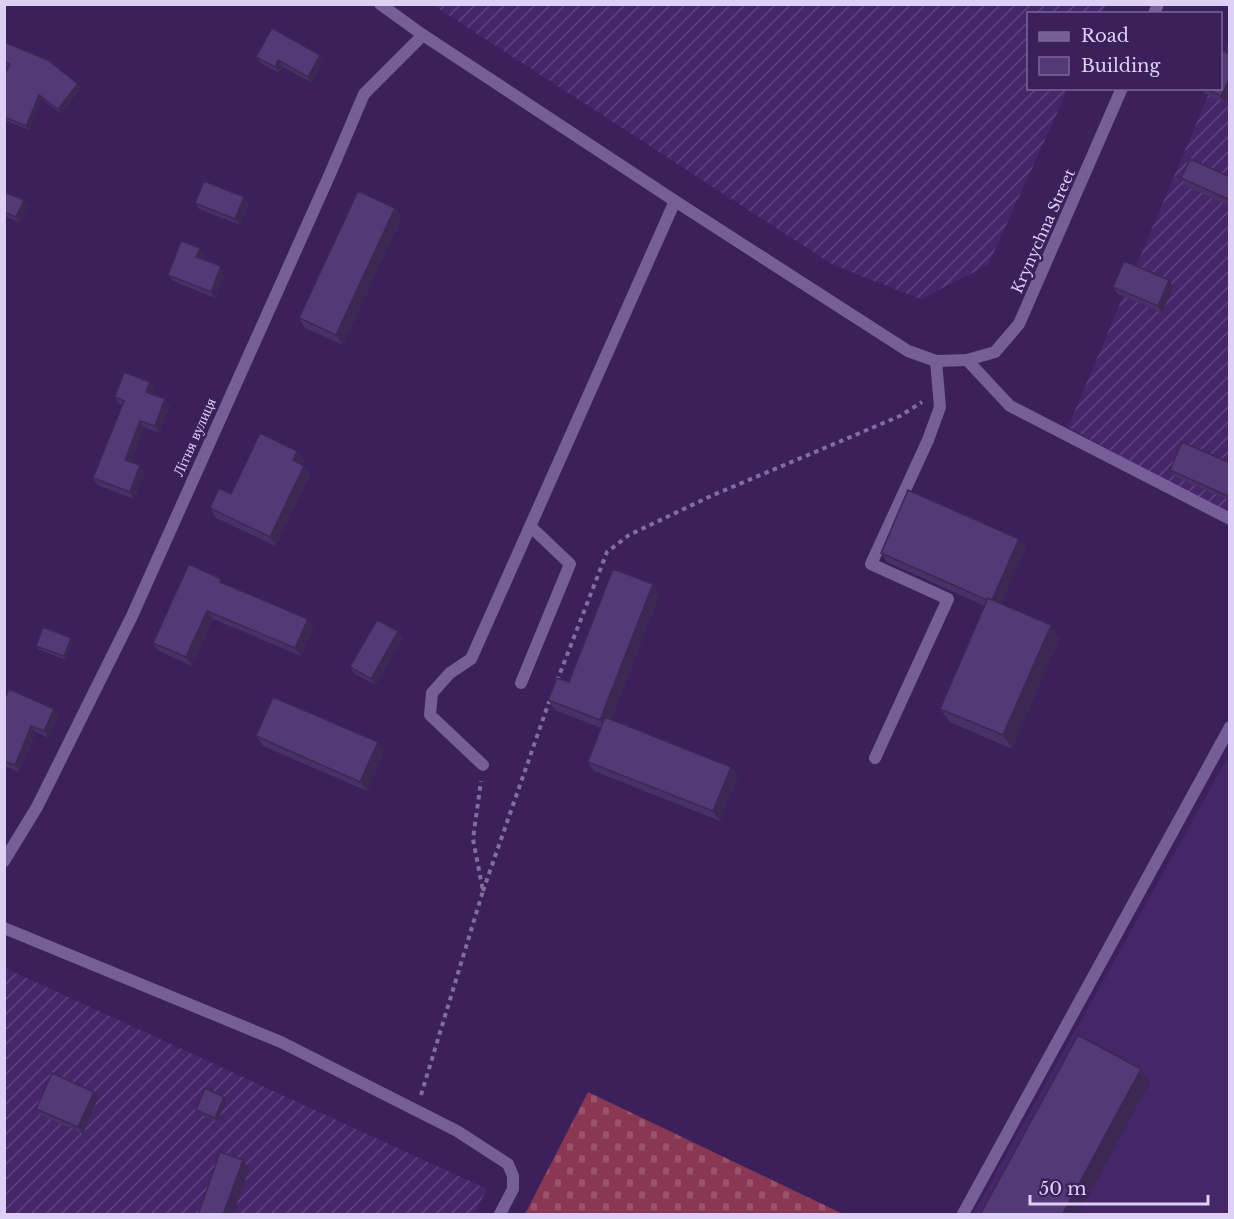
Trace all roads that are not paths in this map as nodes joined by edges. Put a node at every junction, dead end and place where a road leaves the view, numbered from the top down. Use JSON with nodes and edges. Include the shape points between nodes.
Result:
{"nodes":[{"id":1,"x":380,"y":4,"type":"edge"},
{"id":2,"x":423,"y":35,"type":"junction"},
{"id":3,"x":1121,"y":90,"type":"edge"},
{"id":4,"x":675,"y":201,"type":"junction"},
{"id":5,"x":967,"y":360,"type":"junction"},
{"id":6,"x":936,"y":361,"type":"junction"},
{"id":7,"x":1230,"y":519,"type":"edge"},
{"id":8,"x":530,"y":526,"type":"junction"},
{"id":9,"x":521,"y":684,"type":"dead end"},
{"id":10,"x":1230,"y":727,"type":"edge"},
{"id":11,"x":875,"y":758,"type":"dead end"},
{"id":12,"x":483,"y":765,"type":"road end"},
{"id":13,"x":4,"y":861,"type":"edge"},
{"id":14,"x":4,"y":928,"type":"edge"},
{"id":15,"x":500,"y":1215,"type":"edge"},
{"id":16,"x":963,"y":1215,"type":"edge"}],
"edges":[{"from":1,"to":2,"type":"street"},
{"from":2,"to":4,"type":"street"},
{"from":2,"to":13,"type":"street","name":"Літня вулиця","via":[[364,94],[132,616],[37,807]]},
{"from":3,"to":5,"type":"street","name":"Krynychna Street","via":[[1019,324],[995,352]]},
{"from":4,"to":6,"type":"street","via":[[908,351]]},
{"from":4,"to":8,"type":"street"},
{"from":5,"to":6,"type":"street","name":"Krynychna Street"},
{"from":5,"to":7,"type":"street","via":[[1010,406]]},
{"from":6,"to":11,"type":"street","via":[[940,407],[871,564],[948,599]]},
{"from":8,"to":9,"type":"street","via":[[570,564]]},
{"from":8,"to":12,"type":"street","via":[[471,659],[450,673],[432,693],[430,715]]},
{"from":10,"to":16,"type":"street"},
{"from":14,"to":15,"type":"street","via":[[281,1042],[457,1131],[508,1164],[513,1189]]}]}
